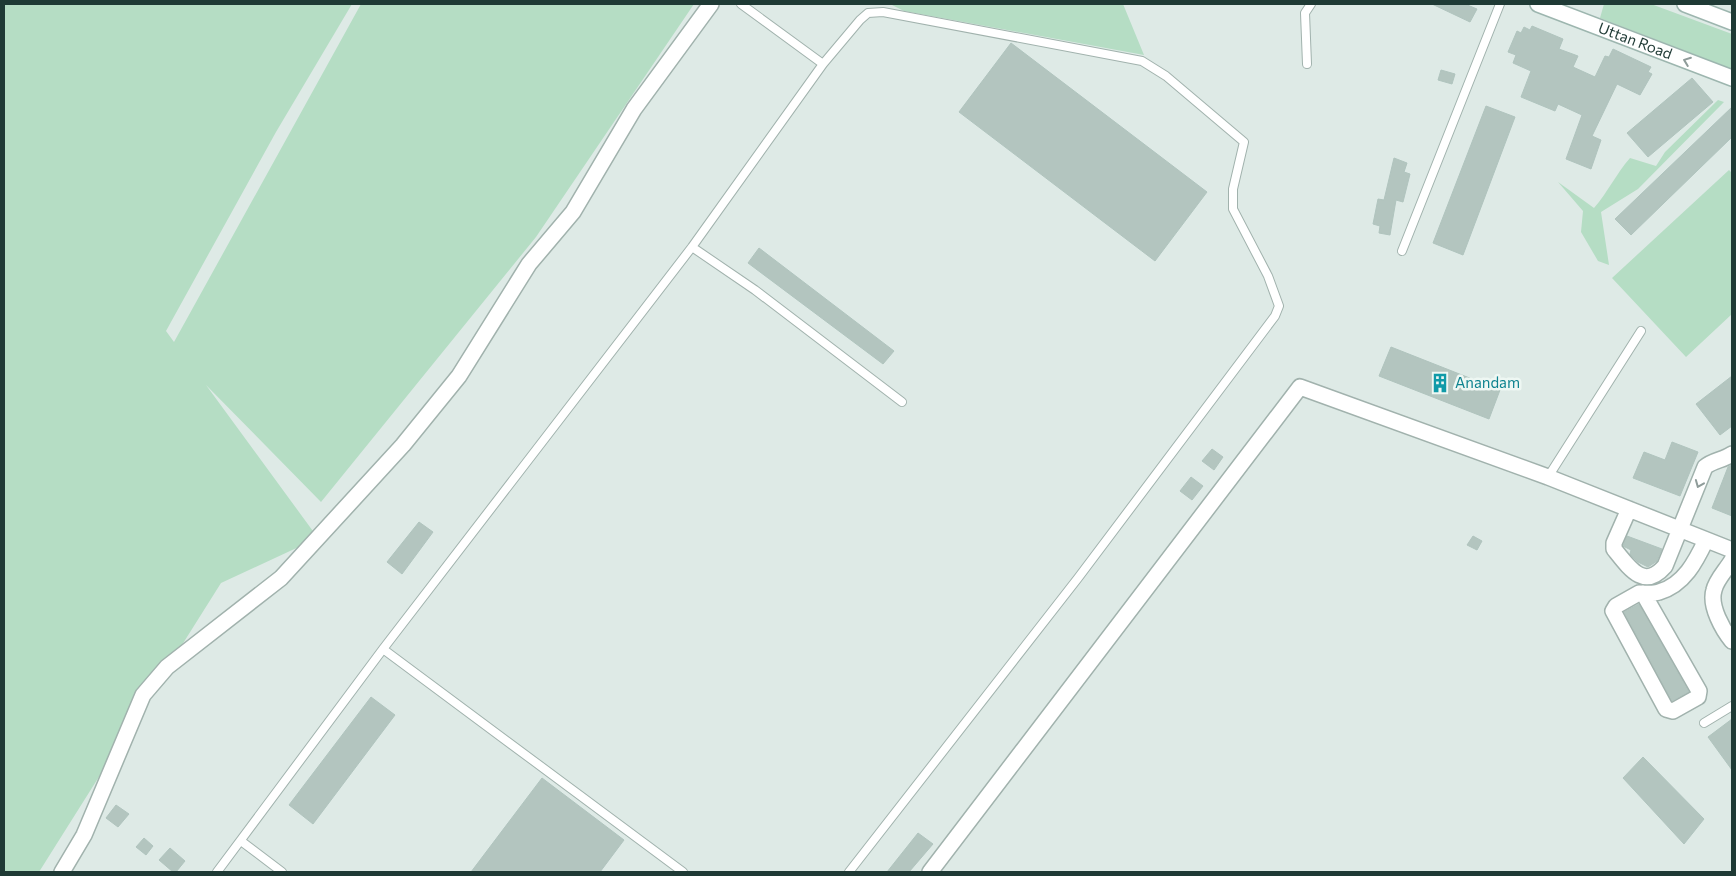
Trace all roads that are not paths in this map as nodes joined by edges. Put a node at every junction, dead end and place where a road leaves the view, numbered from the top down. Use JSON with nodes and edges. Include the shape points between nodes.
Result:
{"nodes":[{"id":1,"x":711,"y":4,"type":"edge"},
{"id":2,"x":741,"y":4,"type":"edge"},
{"id":3,"x":1311,"y":4,"type":"edge"},
{"id":4,"x":1500,"y":4,"type":"edge"},
{"id":5,"x":1538,"y":4,"type":"edge"},
{"id":6,"x":1692,"y":5,"type":"edge"},
{"id":7,"x":1732,"y":22,"type":"edge"},
{"id":8,"x":823,"y":64,"type":"junction"},
{"id":9,"x":1307,"y":64,"type":"dead end"},
{"id":10,"x":1732,"y":78,"type":"edge"},
{"id":11,"x":692,"y":247,"type":"junction"},
{"id":12,"x":1402,"y":251,"type":"dead end"},
{"id":13,"x":1641,"y":331,"type":"dead end"},
{"id":14,"x":902,"y":402,"type":"dead end"},
{"id":15,"x":1732,"y":454,"type":"edge"},
{"id":16,"x":1548,"y":477,"type":"junction"},
{"id":17,"x":1629,"y":509,"type":"junction"},
{"id":18,"x":1680,"y":530,"type":"junction"},
{"id":19,"x":1706,"y":540,"type":"junction"},
{"id":20,"x":1732,"y":550,"type":"edge"},
{"id":21,"x":1732,"y":560,"type":"edge"},
{"id":22,"x":1643,"y":593,"type":"junction"},
{"id":23,"x":1732,"y":641,"type":"edge"},
{"id":24,"x":383,"y":649,"type":"junction"},
{"id":25,"x":1732,"y":706,"type":"edge"},
{"id":26,"x":1704,"y":723,"type":"dead end"},
{"id":27,"x":241,"y":841,"type":"junction"},
{"id":28,"x":62,"y":872,"type":"edge"},
{"id":29,"x":217,"y":872,"type":"edge"},
{"id":30,"x":282,"y":872,"type":"edge"},
{"id":31,"x":683,"y":872,"type":"edge"},
{"id":32,"x":849,"y":872,"type":"edge"},
{"id":33,"x":930,"y":872,"type":"edge"}],
"edges":[{"from":1,"to":28,"type":"street","via":[[634,109],[573,212],[529,264],[459,376],[403,445],[281,578],[167,667],[143,695],[84,835]]},
{"from":2,"to":8,"type":"lane"},
{"from":3,"to":9,"type":"lane","via":[[1305,13]]},
{"from":4,"to":12,"type":"lane"},
{"from":10,"to":5,"type":"street","name":"Uttan Road","one_way":true},
{"from":6,"to":7,"type":"street"},
{"from":8,"to":11,"type":"lane"},
{"from":8,"to":32,"type":"lane","via":[[860,20],[868,14],[883,12],[1142,62],[1154,67],[1244,142],[1233,189],[1233,209],[1268,276],[1279,306],[1275,316],[1078,578]]},
{"from":11,"to":14,"type":"lane","via":[[755,290]]},
{"from":11,"to":24,"type":"lane"},
{"from":13,"to":16,"type":"lane"},
{"from":15,"to":18,"type":"street","one_way":true,"via":[[1710,462],[1706,467]]},
{"from":16,"to":17,"type":"street"},
{"from":16,"to":33,"type":"street","via":[[1300,387]]},
{"from":17,"to":18,"type":"street"},
{"from":17,"to":18,"type":"street","via":[[1614,550],[1640,575],[1650,578],[1665,566]]},
{"from":18,"to":19,"type":"street"},
{"from":19,"to":20,"type":"street"},
{"from":19,"to":22,"type":"street","via":[[1698,558],[1677,583],[1659,592]]},
{"from":21,"to":23,"type":"street","via":[[1713,591],[1716,613]]},
{"from":22,"to":22,"type":"street","via":[[1613,610],[1666,709],[1673,711],[1698,697],[1699,691]]},
{"from":24,"to":27,"type":"lane"},
{"from":24,"to":31,"type":"lane"},
{"from":25,"to":26,"type":"lane"},
{"from":27,"to":29,"type":"lane"},
{"from":27,"to":30,"type":"lane"}]}
